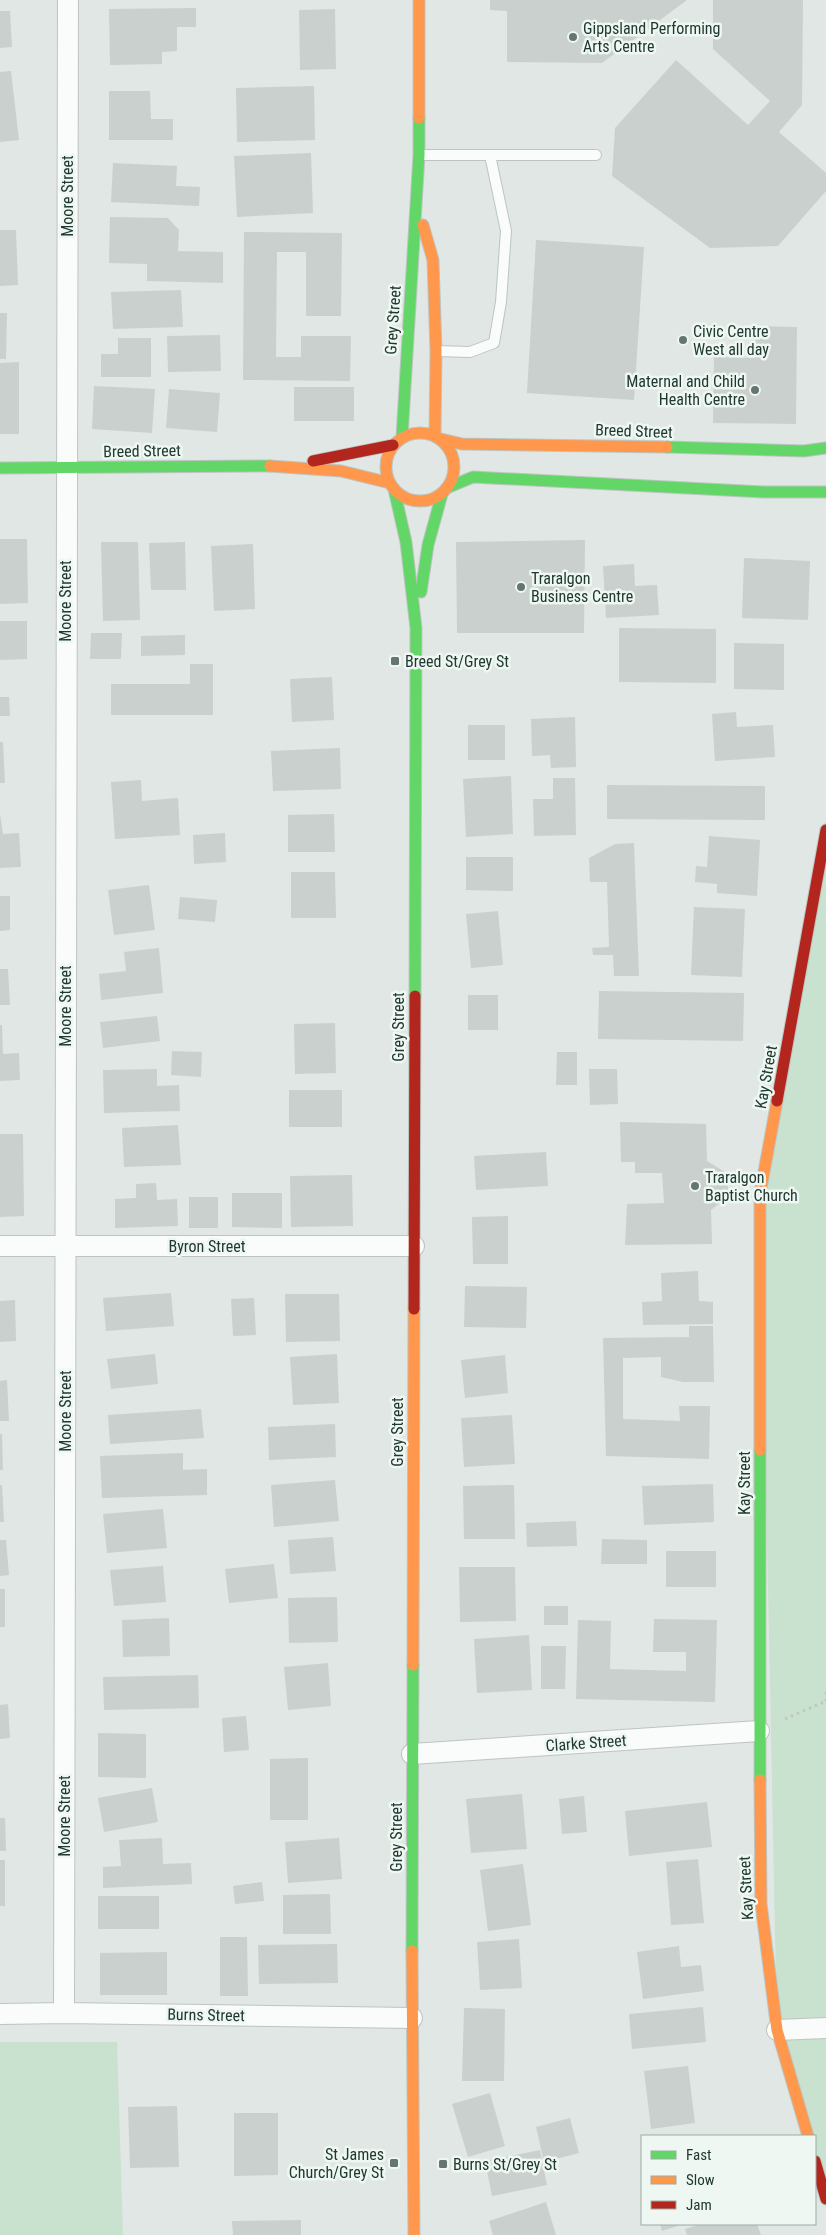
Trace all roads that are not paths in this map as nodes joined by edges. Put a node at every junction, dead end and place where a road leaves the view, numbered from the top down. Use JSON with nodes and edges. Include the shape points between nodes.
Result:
{"nodes":[{"id":1,"x":68,"y":0,"type":"edge"},
{"id":2,"x":421,"y":0,"type":"edge"},
{"id":3,"x":419,"y":155,"type":"junction"},
{"id":4,"x":490,"y":155,"type":"junction"},
{"id":5,"x":596,"y":155,"type":"dead end"},
{"id":6,"x":417,"y":204,"type":"junction"},
{"id":7,"x":436,"y":351,"type":"junction"},
{"id":8,"x":438,"y":437,"type":"junction"},
{"id":9,"x":397,"y":441,"type":"junction"},
{"id":10,"x":826,"y":448,"type":"edge"},
{"id":11,"x":285,"y":466,"type":"junction"},
{"id":12,"x":0,"y":468,"type":"edge"},
{"id":13,"x":66,"y":468,"type":"junction"},
{"id":14,"x":392,"y":486,"type":"junction"},
{"id":15,"x":445,"y":490,"type":"junction"},
{"id":16,"x":826,"y":492,"type":"edge"},
{"id":17,"x":416,"y":628,"type":"junction"},
{"id":18,"x":826,"y":830,"type":"edge"},
{"id":19,"x":0,"y":1246,"type":"edge"},
{"id":20,"x":65,"y":1246,"type":"junction"},
{"id":21,"x":414,"y":1246,"type":"junction"},
{"id":22,"x":759,"y":1731,"type":"junction"},
{"id":23,"x":412,"y":1754,"type":"junction"},
{"id":24,"x":64,"y":2013,"type":"junction"},
{"id":25,"x":0,"y":2014,"type":"edge"},
{"id":26,"x":412,"y":2018,"type":"junction"},
{"id":27,"x":826,"y":2028,"type":"edge"},
{"id":28,"x":777,"y":2030,"type":"junction"},
{"id":29,"x":808,"y":2135,"type":"edge"},
{"id":30,"x":816,"y":2164,"type":"edge"},
{"id":31,"x":826,"y":2199,"type":"edge"},
{"id":32,"x":414,"y":2235,"type":"edge"}],
"edges":[{"from":1,"to":13,"type":"street","name":"Moore Street"},
{"from":2,"to":3,"type":"main road","name":"Grey Street"},
{"from":3,"to":4,"type":"lane"},
{"from":3,"to":6,"type":"main road","name":"Grey Street"},
{"from":4,"to":5,"type":"lane"},
{"from":4,"to":7,"type":"lane","via":[[506,231],[501,302],[494,343],[470,352]]},
{"from":6,"to":7,"type":"main road","name":"Grey Street","via":[[432,260]]},
{"from":6,"to":9,"type":"main road","name":"Grey Street"},
{"from":7,"to":8,"type":"main road","name":"Grey Street"},
{"from":8,"to":9,"type":"main road","via":[[424,432],[412,433]]},
{"from":8,"to":10,"type":"main road","name":"Breed Street","via":[[462,444],[804,451]]},
{"from":8,"to":15,"type":"main road","via":[[452,453],[455,470]]},
{"from":9,"to":11,"type":"main road","name":"Breed Street"},
{"from":9,"to":14,"type":"main road","via":[[387,457],[386,471]]},
{"from":11,"to":13,"type":"main road","name":"Breed Street"},
{"from":11,"to":14,"type":"main road","name":"Breed Street","via":[[341,471]]},
{"from":12,"to":13,"type":"main road","name":"Breed Street"},
{"from":13,"to":20,"type":"street","name":"Moore Street"},
{"from":14,"to":15,"type":"main road","via":[[411,500],[422,502]]},
{"from":14,"to":17,"type":"main road","name":"Grey Street","via":[[406,542]]},
{"from":15,"to":16,"type":"main road","via":[[473,477],[764,492]]},
{"from":15,"to":17,"type":"main road","name":"Grey Street","via":[[428,545]]},
{"from":17,"to":21,"type":"main road","name":"Grey Street"},
{"from":18,"to":22,"type":"main road","name":"Kay Street","via":[[760,1194]]},
{"from":19,"to":20,"type":"street","name":"Byron Street"},
{"from":20,"to":21,"type":"street","name":"Byron Street"},
{"from":20,"to":24,"type":"street","name":"Moore Street"},
{"from":21,"to":23,"type":"main road","name":"Grey Street"},
{"from":22,"to":23,"type":"street","name":"Clarke Street"},
{"from":22,"to":28,"type":"main road","name":"Kay Street","via":[[761,1904]]},
{"from":23,"to":26,"type":"main road","name":"Grey Street"},
{"from":24,"to":25,"type":"street","name":"Burns Street"},
{"from":24,"to":26,"type":"street","name":"Burns Street"},
{"from":26,"to":32,"type":"main road","name":"Grey Street"},
{"from":27,"to":28,"type":"street"},
{"from":28,"to":29,"type":"main road","name":"Kay Street"},
{"from":30,"to":31,"type":"main road"}]}
